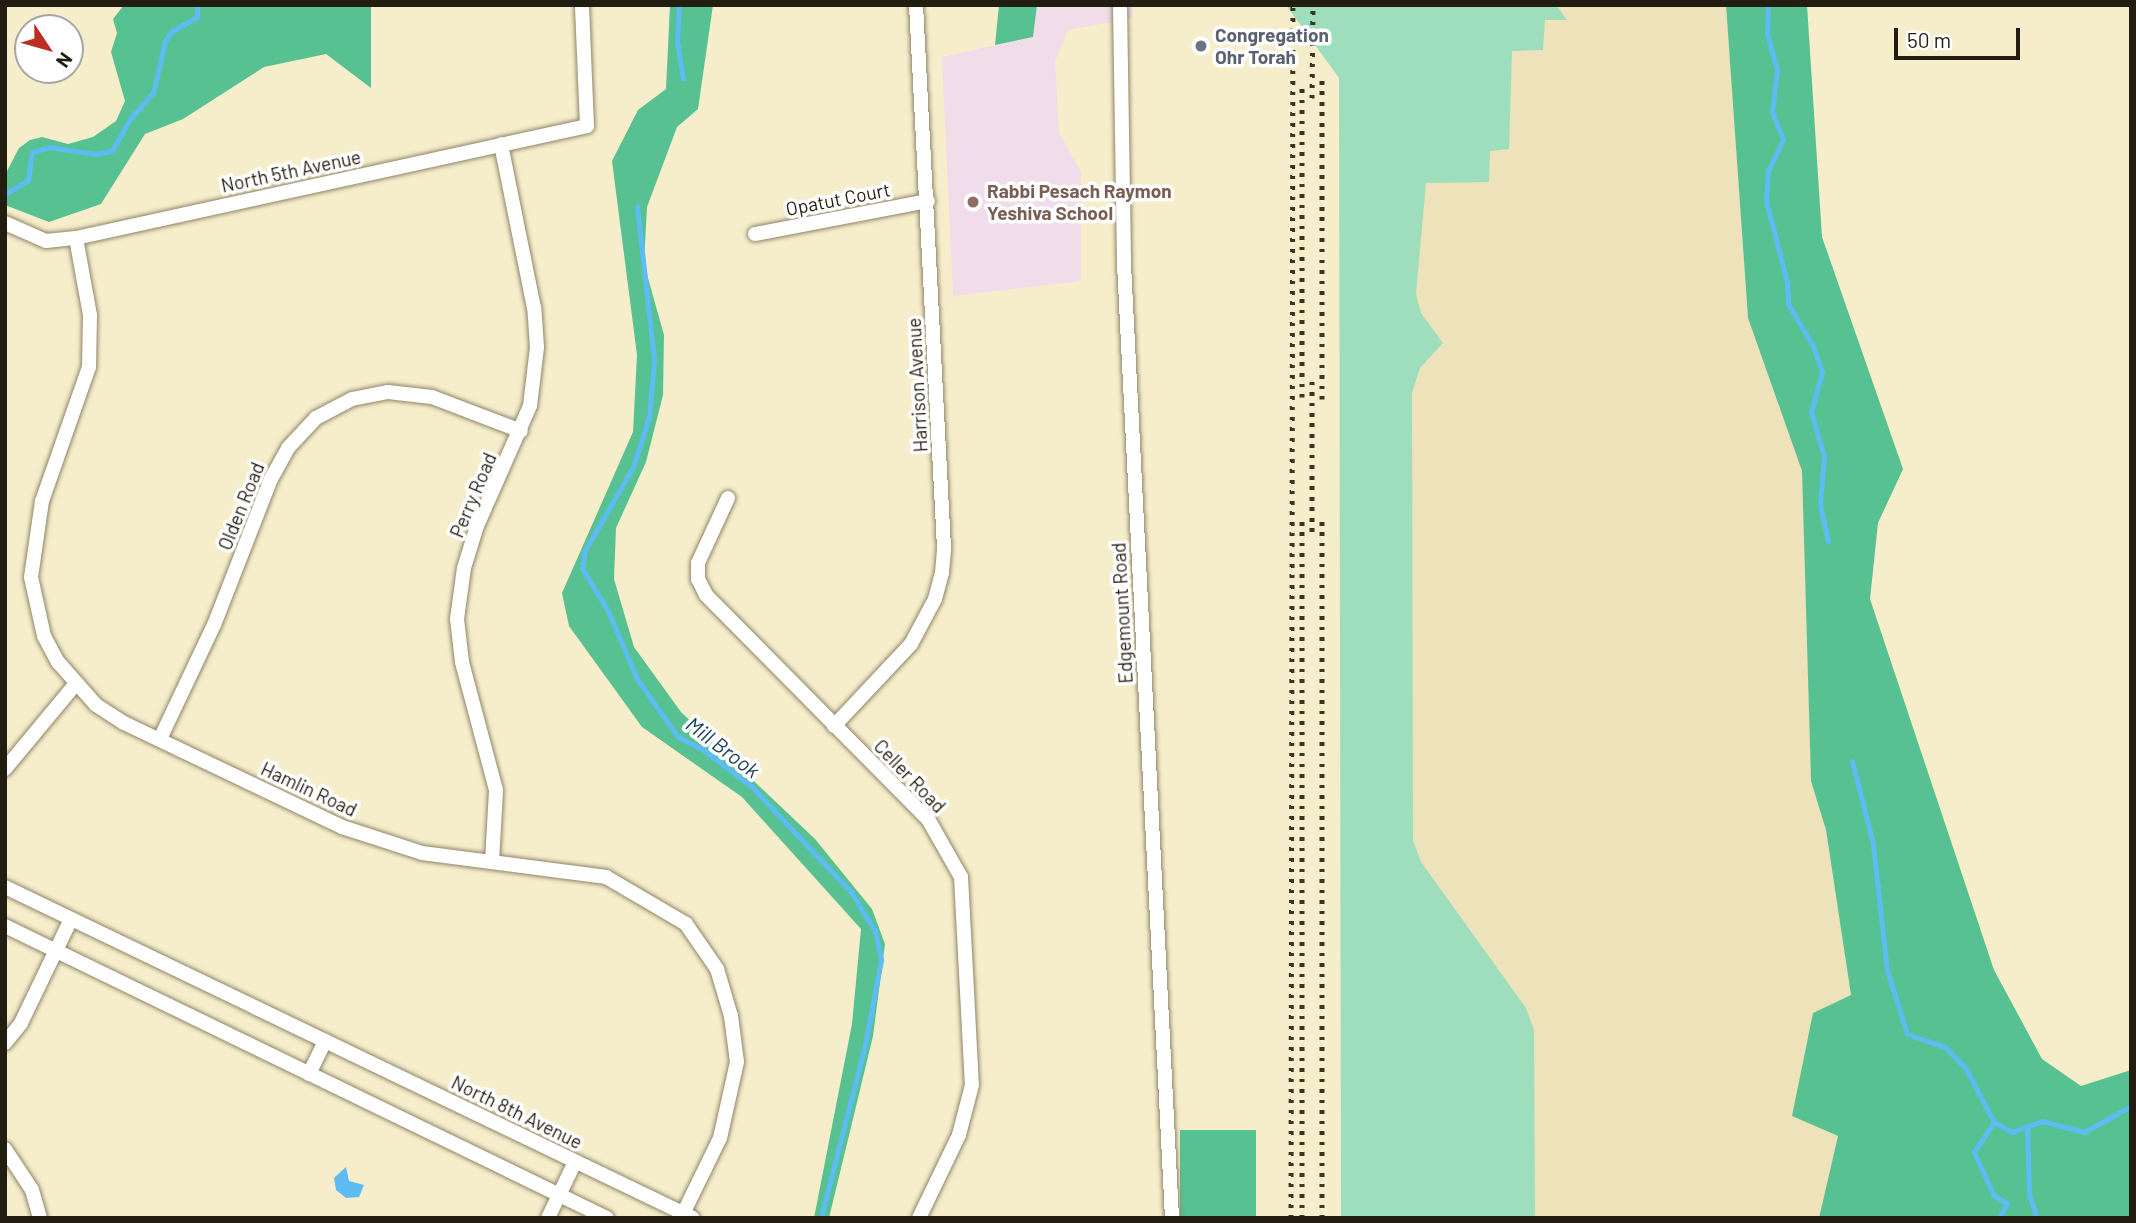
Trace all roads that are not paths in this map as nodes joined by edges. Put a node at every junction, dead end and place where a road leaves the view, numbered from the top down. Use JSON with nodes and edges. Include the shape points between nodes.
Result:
{"nodes":[{"id":1,"x":582,"y":5,"type":"edge"},
{"id":2,"x":916,"y":5,"type":"edge"},
{"id":3,"x":1120,"y":5,"type":"edge"},
{"id":4,"x":501,"y":144,"type":"junction"},
{"id":5,"x":928,"y":201,"type":"junction"},
{"id":6,"x":5,"y":223,"type":"edge"},
{"id":7,"x":755,"y":234,"type":"dead end"},
{"id":8,"x":76,"y":238,"type":"junction"},
{"id":9,"x":521,"y":431,"type":"junction"},
{"id":10,"x":728,"y":498,"type":"dead end"},
{"id":11,"x":74,"y":686,"type":"junction"},
{"id":12,"x":834,"y":726,"type":"junction"},
{"id":13,"x":160,"y":739,"type":"junction"},
{"id":14,"x":5,"y":769,"type":"edge"},
{"id":15,"x":492,"y":862,"type":"junction"},
{"id":16,"x":5,"y":887,"type":"edge"},
{"id":17,"x":71,"y":919,"type":"junction"},
{"id":18,"x":5,"y":926,"type":"edge"},
{"id":19,"x":56,"y":951,"type":"junction"},
{"id":20,"x":325,"y":1041,"type":"junction"},
{"id":21,"x":5,"y":1043,"type":"edge"},
{"id":22,"x":309,"y":1074,"type":"junction"},
{"id":23,"x":5,"y":1149,"type":"edge"},
{"id":24,"x":575,"y":1162,"type":"junction"},
{"id":25,"x":559,"y":1195,"type":"junction"},
{"id":26,"x":686,"y":1216,"type":"edge"},
{"id":27,"x":40,"y":1218,"type":"edge"},
{"id":28,"x":548,"y":1218,"type":"edge"},
{"id":29,"x":607,"y":1218,"type":"edge"},
{"id":30,"x":919,"y":1218,"type":"edge"},
{"id":31,"x":1172,"y":1218,"type":"edge"}],
"edges":[{"from":1,"to":4,"type":"street","name":"North 5th Avenue","via":[[587,126]]},
{"from":2,"to":5,"type":"street","name":"Harrison Avenue"},
{"from":3,"to":31,"type":"street","name":"Edgemount Road","via":[[1124,264]]},
{"from":4,"to":8,"type":"street","name":"North 5th Avenue"},
{"from":4,"to":9,"type":"street","name":"Perry Road","via":[[534,308],[537,347],[536,377]]},
{"from":5,"to":7,"type":"street","name":"Opatut Court"},
{"from":5,"to":12,"type":"street","name":"Harrison Avenue","via":[[942,573],[935,599],[911,644]]},
{"from":6,"to":8,"type":"street","name":"North 5th Avenue","via":[[46,241]]},
{"from":8,"to":11,"type":"street","name":"Hamlin Road","via":[[90,316],[89,367],[42,501],[31,577],[44,636]]},
{"from":9,"to":13,"type":"street","name":"Olden Road","via":[[432,397],[388,392],[352,398],[316,418],[288,447],[271,479],[214,625]]},
{"from":9,"to":15,"type":"street","name":"Perry Road","via":[[477,526],[464,568],[457,619],[462,662],[496,790]]},
{"from":10,"to":12,"type":"street","name":"Celler Road","via":[[698,563],[698,579],[706,595]]},
{"from":11,"to":13,"type":"street","name":"Hamlin Road","via":[[96,705]]},
{"from":11,"to":14,"type":"street"},
{"from":12,"to":30,"type":"street","name":"Celler Road","via":[[928,820],[953,858],[965,898],[970,1097],[959,1135]]},
{"from":13,"to":15,"type":"street","name":"Hamlin Road","via":[[382,842]]},
{"from":15,"to":26,"type":"street","name":"Hamlin Road","via":[[606,877],[686,924],[716,969],[732,1016],[737,1062],[720,1139]]},
{"from":16,"to":17,"type":"street","name":"North 8th Avenue"},
{"from":17,"to":19,"type":"street"},
{"from":17,"to":20,"type":"street","name":"North 8th Avenue"},
{"from":18,"to":19,"type":"street"},
{"from":19,"to":21,"type":"street","via":[[21,1023]]},
{"from":19,"to":22,"type":"street"},
{"from":20,"to":22,"type":"street"},
{"from":20,"to":24,"type":"street","name":"North 8th Avenue"},
{"from":22,"to":25,"type":"street"},
{"from":23,"to":27,"type":"street","via":[[32,1189]]},
{"from":24,"to":25,"type":"street"},
{"from":24,"to":26,"type":"street","name":"North 8th Avenue"},
{"from":25,"to":28,"type":"street"},
{"from":25,"to":29,"type":"street"}]}
